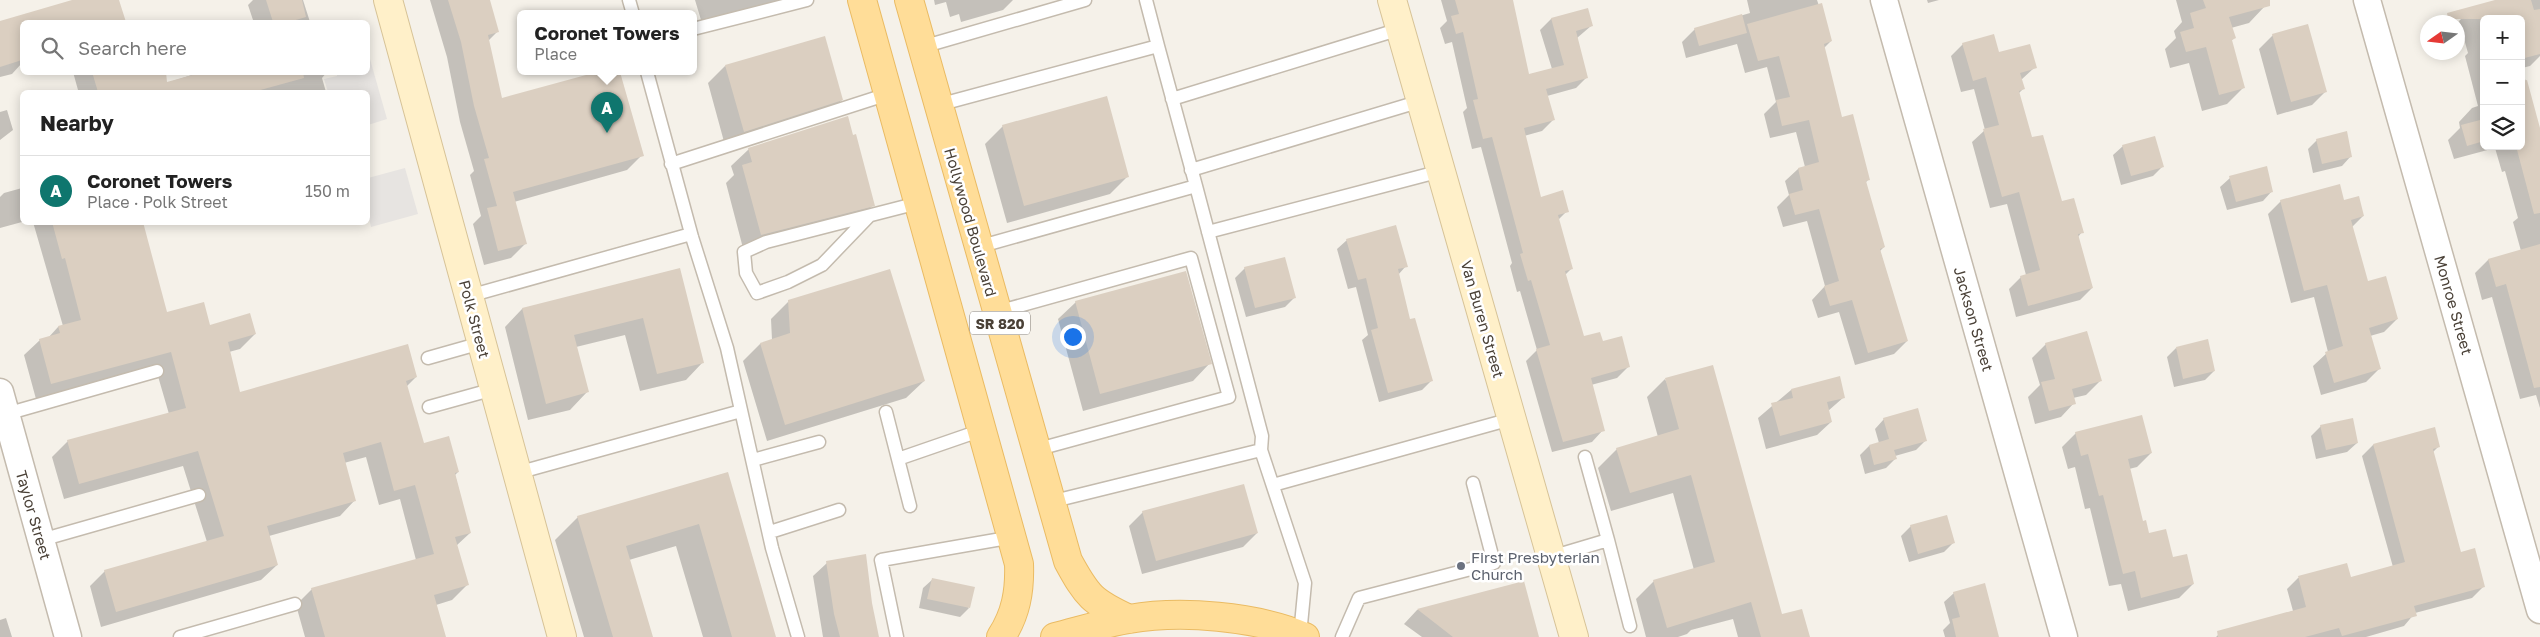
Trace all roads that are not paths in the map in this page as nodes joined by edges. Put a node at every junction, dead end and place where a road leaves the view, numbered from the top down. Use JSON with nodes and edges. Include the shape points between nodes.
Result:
{"nodes":[{"id":1,"x":388,"y":0,"type":"edge"},
{"id":2,"x":807,"y":0,"type":"edge"},
{"id":3,"x":862,"y":0,"type":"edge"},
{"id":4,"x":909,"y":0,"type":"edge"},
{"id":5,"x":1085,"y":0,"type":"edge"},
{"id":6,"x":1146,"y":0,"type":"edge"},
{"id":7,"x":1392,"y":0,"type":"edge"},
{"id":8,"x":1884,"y":0,"type":"edge"},
{"id":9,"x":2368,"y":0,"type":"edge"},
{"id":10,"x":697,"y":28,"type":"edge"},
{"id":11,"x":1400,"y":29,"type":"junction"},
{"id":12,"x":1158,"y":46,"type":"junction"},
{"id":13,"x":922,"y":47,"type":"junction"},
{"id":14,"x":648,"y":75,"type":"edge"},
{"id":15,"x":888,"y":94,"type":"junction"},
{"id":16,"x":1172,"y":99,"type":"junction"},
{"id":17,"x":1421,"y":101,"type":"junction"},
{"id":18,"x":938,"y":104,"type":"junction"},
{"id":19,"x":671,"y":164,"type":"junction"},
{"id":20,"x":1192,"y":170,"type":"junction"},
{"id":21,"x":1440,"y":171,"type":"junction"},
{"id":22,"x":1196,"y":186,"type":"junction"},
{"id":23,"x":918,"y":203,"type":"junction"},
{"id":24,"x":870,"y":216,"type":"junction"},
{"id":25,"x":1208,"y":232,"type":"junction"},
{"id":26,"x":691,"y":234,"type":"junction"},
{"id":27,"x":978,"y":246,"type":"junction"},
{"id":28,"x":469,"y":296,"type":"junction"},
{"id":29,"x":997,"y":312,"type":"junction"},
{"id":30,"x":481,"y":343,"type":"junction"},
{"id":31,"x":428,"y":358,"type":"dead end"},
{"id":32,"x":157,"y":371,"type":"dead end"},
{"id":33,"x":494,"y":389,"type":"junction"},
{"id":34,"x":3,"y":403,"type":"edge"},
{"id":35,"x":430,"y":407,"type":"dead end"},
{"id":36,"x":741,"y":411,"type":"junction"},
{"id":37,"x":886,"y":412,"type":"dead end"},
{"id":38,"x":1511,"y":419,"type":"junction"},
{"id":39,"x":982,"y":430,"type":"junction"},
{"id":40,"x":819,"y":442,"type":"dead end"},
{"id":41,"x":1036,"y":450,"type":"junction"},
{"id":42,"x":1261,"y":450,"type":"junction"},
{"id":43,"x":1585,"y":457,"type":"dead end"},
{"id":44,"x":898,"y":459,"type":"junction"},
{"id":45,"x":753,"y":460,"type":"junction"},
{"id":46,"x":517,"y":473,"type":"junction"},
{"id":47,"x":1473,"y":483,"type":"dead end"},
{"id":48,"x":1273,"y":485,"type":"junction"},
{"id":49,"x":199,"y":495,"type":"dead end"},
{"id":50,"x":1050,"y":502,"type":"junction"},
{"id":51,"x":910,"y":506,"type":"dead end"},
{"id":52,"x":839,"y":510,"type":"dead end"},
{"id":53,"x":770,"y":532,"type":"junction"},
{"id":54,"x":1013,"y":537,"type":"junction"},
{"id":55,"x":41,"y":540,"type":"junction"},
{"id":56,"x":1608,"y":540,"type":"junction"},
{"id":57,"x":1551,"y":557,"type":"junction"},
{"id":58,"x":295,"y":604,"type":"dead end"},
{"id":59,"x":2540,"y":610,"type":"edge"},
{"id":60,"x":1129,"y":619,"type":"junction"},
{"id":61,"x":1630,"y":626,"type":"dead end"},
{"id":62,"x":1103,"y":631,"type":"edge"},
{"id":63,"x":1302,"y":636,"type":"edge"},
{"id":64,"x":68,"y":637,"type":"edge"},
{"id":65,"x":180,"y":637,"type":"edge"},
{"id":66,"x":562,"y":637,"type":"edge"},
{"id":67,"x":798,"y":637,"type":"edge"},
{"id":68,"x":898,"y":637,"type":"edge"},
{"id":69,"x":1001,"y":637,"type":"edge"},
{"id":70,"x":1055,"y":637,"type":"edge"},
{"id":71,"x":1342,"y":637,"type":"edge"},
{"id":72,"x":1574,"y":637,"type":"edge"},
{"id":73,"x":2064,"y":637,"type":"edge"}],
"edges":[{"from":1,"to":28,"type":"main road","name":"Polk Street"},
{"from":2,"to":10,"type":"lane"},
{"from":3,"to":15,"type":"main road","number":"SR 820"},
{"from":4,"to":13,"type":"main road","name":"Hollywood Boulevard","number":"SR 820"},
{"from":5,"to":13,"type":"lane"},
{"from":6,"to":12,"type":"lane"},
{"from":7,"to":11,"type":"main road","name":"Van Buren Street"},
{"from":8,"to":73,"type":"street","name":"Jackson Street"},
{"from":9,"to":59,"type":"street","name":"Monroe Street"},
{"from":11,"to":16,"type":"lane"},
{"from":11,"to":17,"type":"main road","name":"Van Buren Street"},
{"from":12,"to":16,"type":"lane"},
{"from":12,"to":18,"type":"lane"},
{"from":13,"to":18,"type":"main road","name":"Hollywood Boulevard","number":"SR 820"},
{"from":14,"to":19,"type":"lane"},
{"from":15,"to":19,"type":"lane"},
{"from":15,"to":23,"type":"main road","number":"SR 820"},
{"from":16,"to":20,"type":"lane"},
{"from":17,"to":20,"type":"lane"},
{"from":17,"to":21,"type":"main road","name":"Van Buren Street"},
{"from":18,"to":27,"type":"main road","name":"Hollywood Boulevard","number":"SR 820"},
{"from":19,"to":26,"type":"lane"},
{"from":20,"to":22,"type":"lane"},
{"from":21,"to":25,"type":"lane"},
{"from":21,"to":38,"type":"main road","name":"Van Buren Street"},
{"from":22,"to":25,"type":"lane"},
{"from":22,"to":27,"type":"lane"},
{"from":23,"to":24,"type":"lane"},
{"from":23,"to":39,"type":"main road","number":"SR 820"},
{"from":24,"to":24,"type":"lane","via":[[766,242],[744,252],[746,273],[757,293],[822,265]]},
{"from":25,"to":42,"type":"lane","via":[[1262,436]]},
{"from":26,"to":28,"type":"lane"},
{"from":26,"to":36,"type":"lane","via":[[727,348]]},
{"from":27,"to":29,"type":"main road","name":"Hollywood Boulevard","number":"SR 820"},
{"from":28,"to":30,"type":"main road","name":"Polk Street"},
{"from":29,"to":41,"type":"main road","name":"Hollywood Boulevard","number":"SR 820"},
{"from":29,"to":41,"type":"lane","via":[[1191,258],[1229,397]]},
{"from":30,"to":31,"type":"lane"},
{"from":30,"to":33,"type":"main road","name":"Polk Street"},
{"from":32,"to":34,"type":"lane"},
{"from":33,"to":35,"type":"lane"},
{"from":33,"to":46,"type":"main road","name":"Polk Street"},
{"from":34,"to":55,"type":"street","name":"Taylor Street"},
{"from":36,"to":45,"type":"lane"},
{"from":36,"to":46,"type":"lane"},
{"from":37,"to":44,"type":"lane"},
{"from":38,"to":48,"type":"lane"},
{"from":38,"to":57,"type":"main road","name":"Van Buren Street"},
{"from":39,"to":44,"type":"lane"},
{"from":39,"to":54,"type":"main road","number":"SR 820"},
{"from":40,"to":45,"type":"lane"},
{"from":41,"to":50,"type":"main road","name":"Hollywood Boulevard","number":"SR 820"},
{"from":42,"to":48,"type":"lane"},
{"from":42,"to":50,"type":"lane"},
{"from":43,"to":56,"type":"lane"},
{"from":44,"to":51,"type":"lane"},
{"from":45,"to":53,"type":"lane"},
{"from":46,"to":66,"type":"main road","name":"Polk Street"},
{"from":47,"to":71,"type":"lane","via":[[1494,564],[1359,598]]},
{"from":48,"to":63,"type":"lane","via":[[1305,583]]},
{"from":49,"to":55,"type":"lane"},
{"from":50,"to":60,"type":"main road","name":"Hollywood Boulevard","number":"SR 820","via":[[1068,561],[1083,590],[1103,607]]},
{"from":52,"to":53,"type":"lane"},
{"from":53,"to":67,"type":"lane"},
{"from":54,"to":68,"type":"lane","via":[[881,560]]},
{"from":54,"to":69,"type":"main road","number":"SR 820","via":[[1020,589]]},
{"from":55,"to":64,"type":"street","name":"Taylor Street"},
{"from":56,"to":57,"type":"lane"},
{"from":56,"to":61,"type":"lane"},
{"from":57,"to":72,"type":"main road","name":"Van Buren Street"},
{"from":58,"to":65,"type":"lane"},
{"from":60,"to":62,"type":"main road"},
{"from":60,"to":63,"type":"main road","number":"SR 820","via":[[1182,615],[1229,619],[1284,628]]},
{"from":62,"to":70,"type":"main road"}]}
